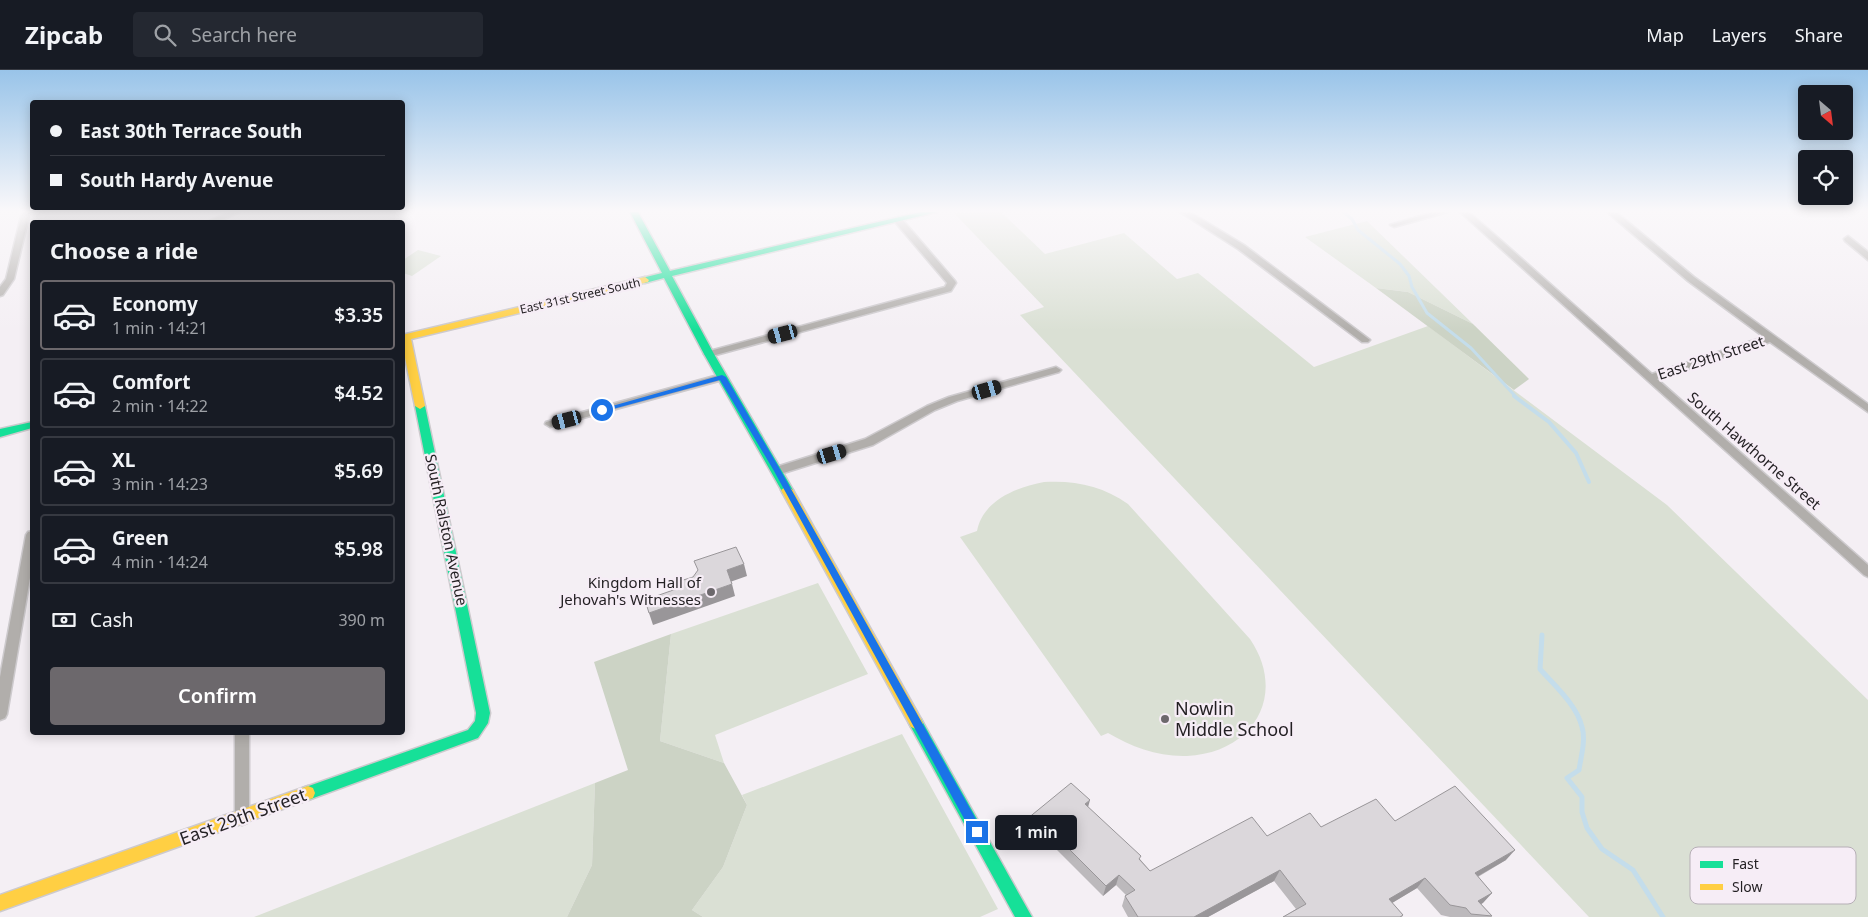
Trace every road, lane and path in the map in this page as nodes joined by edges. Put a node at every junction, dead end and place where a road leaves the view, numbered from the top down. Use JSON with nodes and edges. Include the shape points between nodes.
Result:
{"nodes":[{"id":1,"x":17,"y":252,"type":"edge"},
{"id":2,"x":655,"y":252,"type":"edge"},
{"id":3,"x":766,"y":252,"type":"edge"},
{"id":4,"x":925,"y":252,"type":"edge"},
{"id":5,"x":1247,"y":252,"type":"edge"},
{"id":6,"x":1508,"y":252,"type":"edge"},
{"id":7,"x":1657,"y":252,"type":"edge"},
{"id":8,"x":667,"y":275,"type":"junction"},
{"id":9,"x":0,"y":293,"type":"edge"},
{"id":10,"x":405,"y":338,"type":"edge"},
{"id":11,"x":1772,"y":338,"type":"junction"},
{"id":12,"x":1365,"y":340,"type":"dead end"},
{"id":13,"x":405,"y":343,"type":"edge"},
{"id":14,"x":710,"y":354,"type":"junction"},
{"id":15,"x":1056,"y":370,"type":"dead end"},
{"id":16,"x":722,"y":377,"type":"junction"},
{"id":17,"x":1650,"y":378,"type":"junction"},
{"id":18,"x":1868,"y":409,"type":"edge"},
{"id":19,"x":550,"y":424,"type":"dead end"},
{"id":20,"x":30,"y":426,"type":"edge"},
{"id":21,"x":0,"y":433,"type":"edge"},
{"id":22,"x":778,"y":471,"type":"junction"},
{"id":23,"x":30,"y":546,"type":"edge"},
{"id":24,"x":1868,"y":572,"type":"edge"},
{"id":25,"x":0,"y":714,"type":"edge"},
{"id":26,"x":481,"y":723,"type":"joint"},
{"id":27,"x":242,"y":735,"type":"edge"},
{"id":28,"x":242,"y":818,"type":"junction"},
{"id":29,"x":0,"y":904,"type":"edge"},
{"id":30,"x":1024,"y":917,"type":"edge"}],
"edges":[{"from":1,"to":9,"type":"street","via":[[10,279]]},
{"from":2,"to":8,"type":"street"},
{"from":3,"to":8,"type":"street","name":"East 31st Street South"},
{"from":4,"to":14,"type":"street","via":[[952,283],[948,289]]},
{"from":5,"to":12,"type":"street"},
{"from":6,"to":17,"type":"street","name":"South Hawthorne Street"},
{"from":7,"to":11,"type":"street"},
{"from":8,"to":10,"type":"street","name":"East 31st Street South"},
{"from":8,"to":14,"type":"street"},
{"from":11,"to":17,"type":"street","name":"East 29th Street"},
{"from":11,"to":18,"type":"street"},
{"from":13,"to":26,"type":"street","name":"South Ralston Avenue","via":[[483,713]]},
{"from":14,"to":16,"type":"street"},
{"from":15,"to":22,"type":"street","via":[[953,399],[868,442]]},
{"from":16,"to":19,"type":"street"},
{"from":16,"to":22,"type":"street"},
{"from":17,"to":24,"type":"street","name":"South Hawthorne Street"},
{"from":20,"to":21,"type":"street"},
{"from":22,"to":30,"type":"street"},
{"from":23,"to":25,"type":"street"},
{"from":26,"to":28,"type":"street","name":"East 29th Street","via":[[473,734]]},
{"from":27,"to":28,"type":"street"},
{"from":28,"to":29,"type":"street","name":"East 29th Street"}]}
